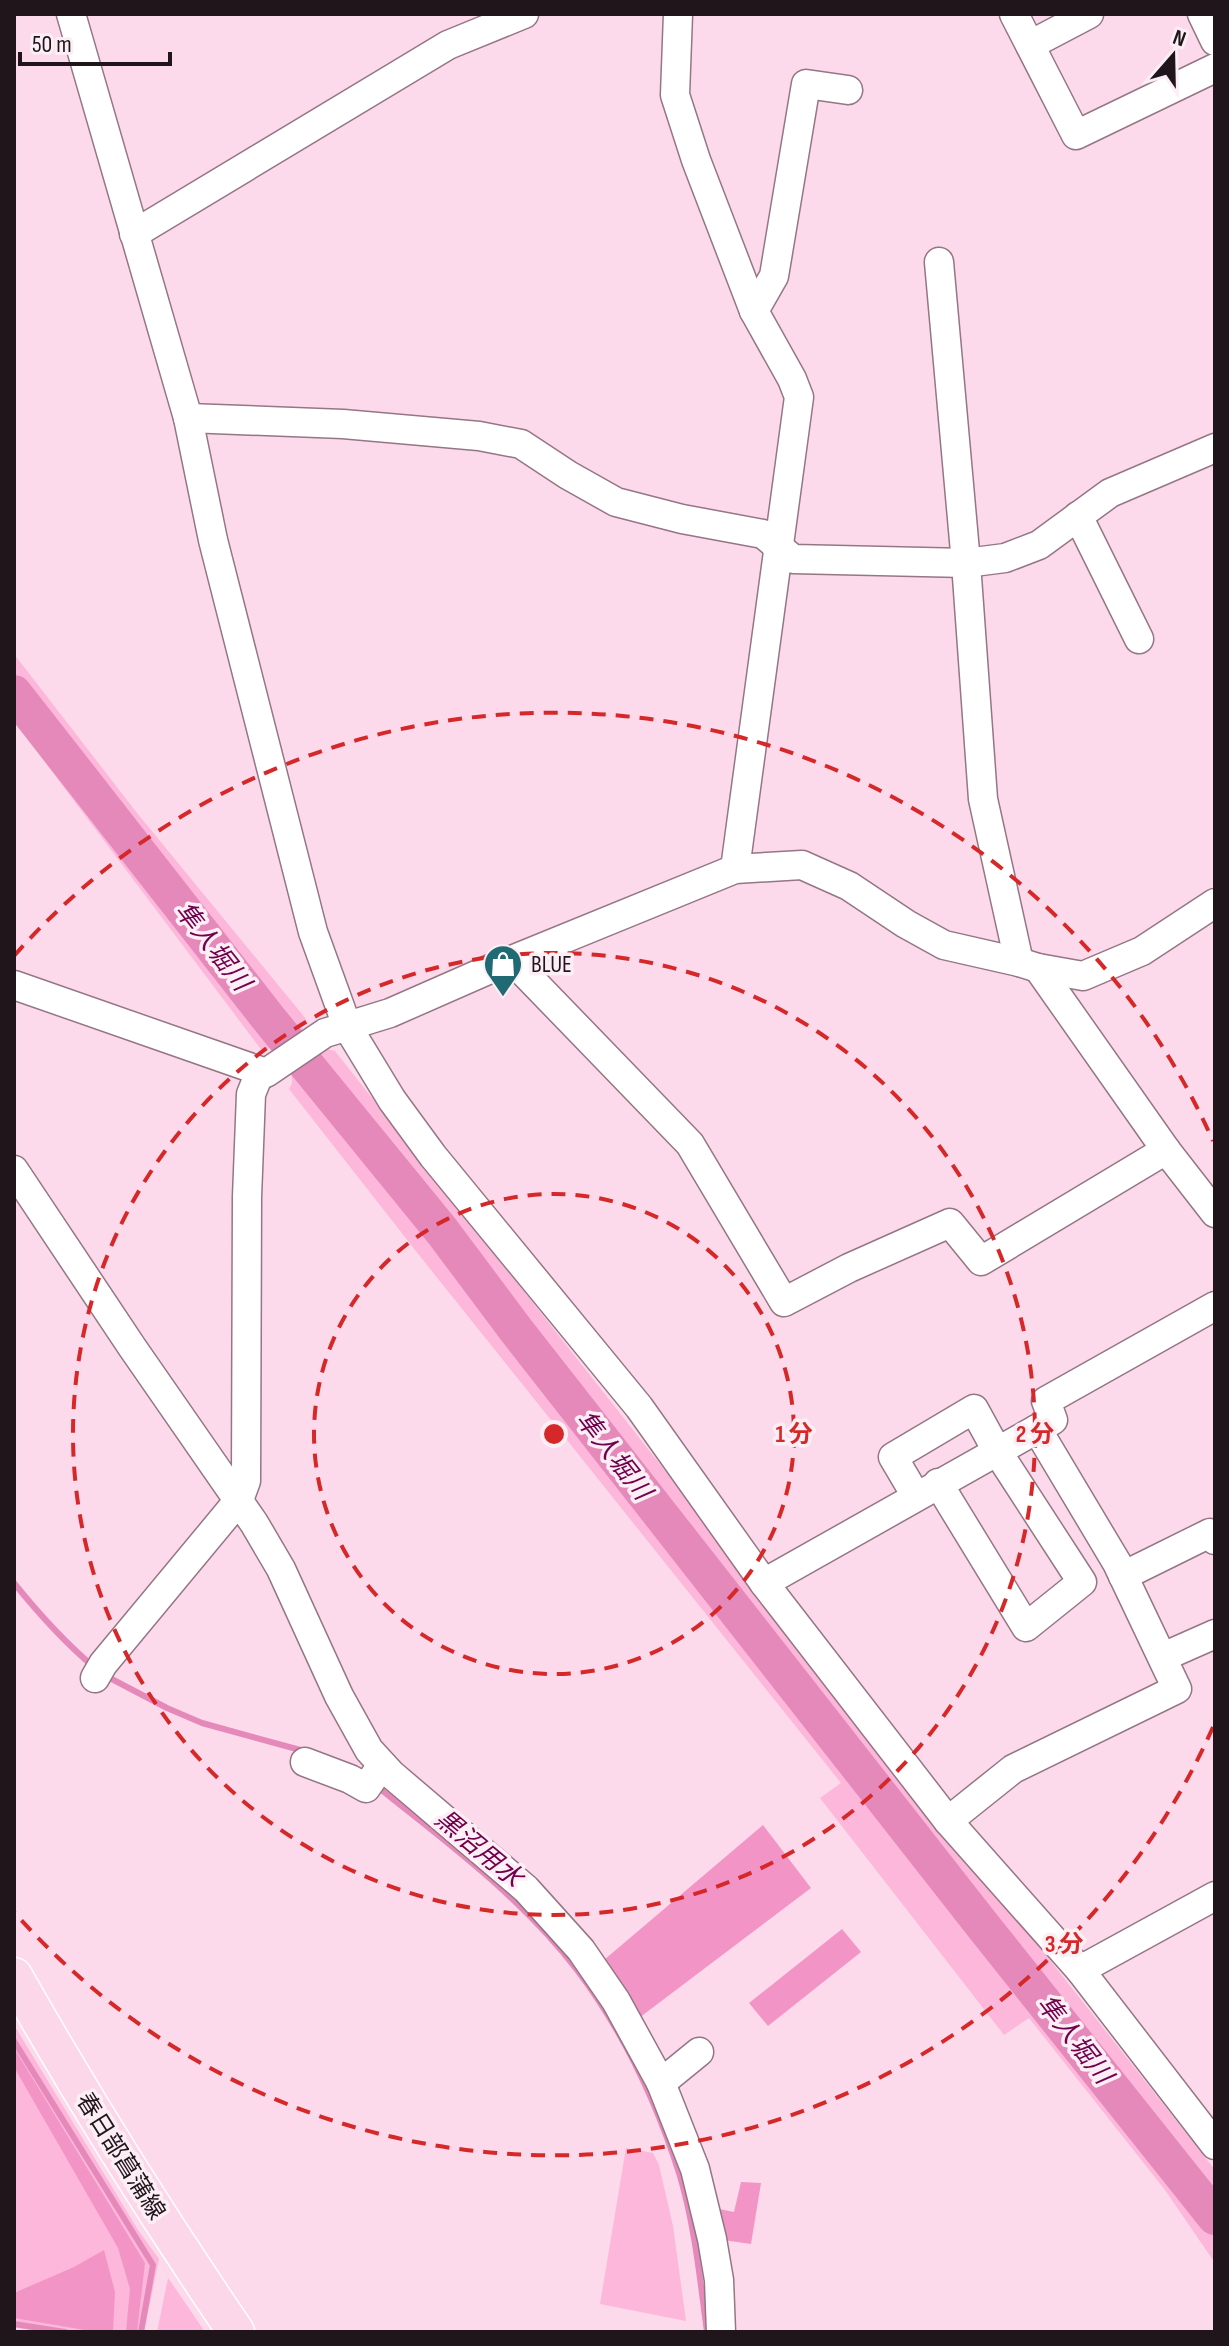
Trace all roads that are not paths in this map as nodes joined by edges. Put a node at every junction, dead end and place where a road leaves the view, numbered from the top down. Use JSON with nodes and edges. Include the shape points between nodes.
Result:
{"nodes":[{"id":1,"x":71,"y":14,"type":"edge"},
{"id":2,"x":524,"y":14,"type":"edge"},
{"id":3,"x":678,"y":14,"type":"edge"},
{"id":4,"x":1014,"y":14,"type":"edge"},
{"id":5,"x":1089,"y":14,"type":"edge"},
{"id":6,"x":1202,"y":14,"type":"edge"},
{"id":7,"x":1215,"y":41,"type":"edge"},
{"id":8,"x":1030,"y":45,"type":"junction"},
{"id":9,"x":1215,"y":68,"type":"edge"},
{"id":10,"x":848,"y":90,"type":"dead end"},
{"id":11,"x":134,"y":234,"type":"junction"},
{"id":12,"x":939,"y":262,"type":"dead end"},
{"id":13,"x":754,"y":311,"type":"junction"},
{"id":14,"x":188,"y":418,"type":"junction"},
{"id":15,"x":1215,"y":448,"type":"edge"},
{"id":16,"x":1078,"y":516,"type":"junction"},
{"id":17,"x":779,"y":546,"type":"junction"},
{"id":18,"x":966,"y":563,"type":"junction"},
{"id":19,"x":1139,"y":639,"type":"dead end"},
{"id":20,"x":735,"y":869,"type":"junction"},
{"id":21,"x":1215,"y":903,"type":"edge"},
{"id":22,"x":513,"y":961,"type":"junction"},
{"id":23,"x":1029,"y":965,"type":"junction"},
{"id":24,"x":14,"y":985,"type":"edge"},
{"id":25,"x":347,"y":1026,"type":"junction"},
{"id":26,"x":269,"y":1069,"type":"junction"},
{"id":27,"x":1166,"y":1150,"type":"junction"},
{"id":28,"x":14,"y":1170,"type":"edge"},
{"id":29,"x":1215,"y":1213,"type":"edge"},
{"id":30,"x":1215,"y":1306,"type":"edge"},
{"id":31,"x":1037,"y":1429,"type":"junction"},
{"id":32,"x":997,"y":1451,"type":"junction"},
{"id":33,"x":927,"y":1490,"type":"junction"},
{"id":34,"x":239,"y":1500,"type":"junction"},
{"id":35,"x":1215,"y":1540,"type":"edge"},
{"id":36,"x":1123,"y":1576,"type":"junction"},
{"id":37,"x":764,"y":1583,"type":"junction"},
{"id":38,"x":1215,"y":1634,"type":"edge"},
{"id":39,"x":1163,"y":1657,"type":"junction"},
{"id":40,"x":103,"y":1666,"type":"dead end"},
{"id":41,"x":305,"y":1762,"type":"dead end"},
{"id":42,"x":375,"y":1775,"type":"junction"},
{"id":43,"x":948,"y":1821,"type":"junction"},
{"id":44,"x":1215,"y":1896,"type":"edge"},
{"id":45,"x":1080,"y":1970,"type":"junction"},
{"id":46,"x":14,"y":1976,"type":"edge"},
{"id":47,"x":699,"y":2052,"type":"dead end"},
{"id":48,"x":661,"y":2083,"type":"junction"},
{"id":49,"x":1215,"y":2145,"type":"edge"},
{"id":50,"x":236,"y":2332,"type":"edge"},
{"id":51,"x":721,"y":2332,"type":"edge"}],
"edges":[{"from":1,"to":11,"type":"street"},
{"from":2,"to":11,"type":"street","via":[[448,45]]},
{"from":3,"to":13,"type":"street","via":[[675,95]]},
{"from":4,"to":8,"type":"street"},
{"from":5,"to":8,"type":"street"},
{"from":6,"to":7,"type":"street"},
{"from":8,"to":9,"type":"street","via":[[1076,135]]},
{"from":10,"to":13,"type":"street","via":[[806,84],[774,276]]},
{"from":11,"to":14,"type":"street"},
{"from":12,"to":18,"type":"street"},
{"from":13,"to":17,"type":"street","via":[[799,397]]},
{"from":14,"to":17,"type":"street","via":[[343,424],[521,444],[616,502],[763,534]]},
{"from":14,"to":25,"type":"street","via":[[213,540],[313,932]]},
{"from":15,"to":16,"type":"street","via":[[1110,493]]},
{"from":16,"to":18,"type":"street","via":[[1039,545],[1005,558]]},
{"from":16,"to":19,"type":"street"},
{"from":17,"to":18,"type":"street","via":[[793,559]]},
{"from":17,"to":20,"type":"street"},
{"from":18,"to":23,"type":"street","via":[[983,799]]},
{"from":20,"to":22,"type":"street"},
{"from":20,"to":23,"type":"street","via":[[802,865],[849,886],[944,945]]},
{"from":21,"to":23,"type":"street","via":[[1142,951],[1083,976]]},
{"from":22,"to":25,"type":"street"},
{"from":22,"to":27,"type":"street","via":[[690,1144],[784,1302],[950,1223],[981,1261]]},
{"from":23,"to":27,"type":"street"},
{"from":24,"to":26,"type":"street"},
{"from":25,"to":26,"type":"street","via":[[319,1035]]},
{"from":25,"to":37,"type":"street","via":[[433,1156],[639,1407]]},
{"from":26,"to":34,"type":"street","via":[[251,1094],[247,1469]]},
{"from":27,"to":29,"type":"street"},
{"from":28,"to":34,"type":"street"},
{"from":30,"to":31,"type":"street","via":[[1046,1401],[1053,1420]]},
{"from":31,"to":32,"type":"street"},
{"from":31,"to":36,"type":"street"},
{"from":32,"to":33,"type":"street"},
{"from":32,"to":33,"type":"street","via":[[974,1409],[893,1457]]},
{"from":32,"to":33,"type":"street","via":[[1082,1582],[1026,1627]]},
{"from":33,"to":37,"type":"street"},
{"from":34,"to":40,"type":"street"},
{"from":34,"to":42,"type":"street","via":[[281,1569],[369,1750]]},
{"from":35,"to":36,"type":"street","via":[[1210,1533]]},
{"from":36,"to":39,"type":"street"},
{"from":37,"to":43,"type":"street"},
{"from":38,"to":39,"type":"street"},
{"from":39,"to":43,"type":"street","via":[[1177,1689],[1013,1769]]},
{"from":41,"to":42,"type":"street","via":[[366,1788]]},
{"from":42,"to":48,"type":"street","via":[[526,1889],[581,1950]]},
{"from":43,"to":45,"type":"street"},
{"from":44,"to":45,"type":"street"},
{"from":45,"to":49,"type":"street"},
{"from":46,"to":50,"type":"main road","name":"春日部菖蒲線","via":[[163,2225]]},
{"from":47,"to":48,"type":"street"},
{"from":48,"to":51,"type":"street","via":[[695,2169],[719,2280]]}]}
